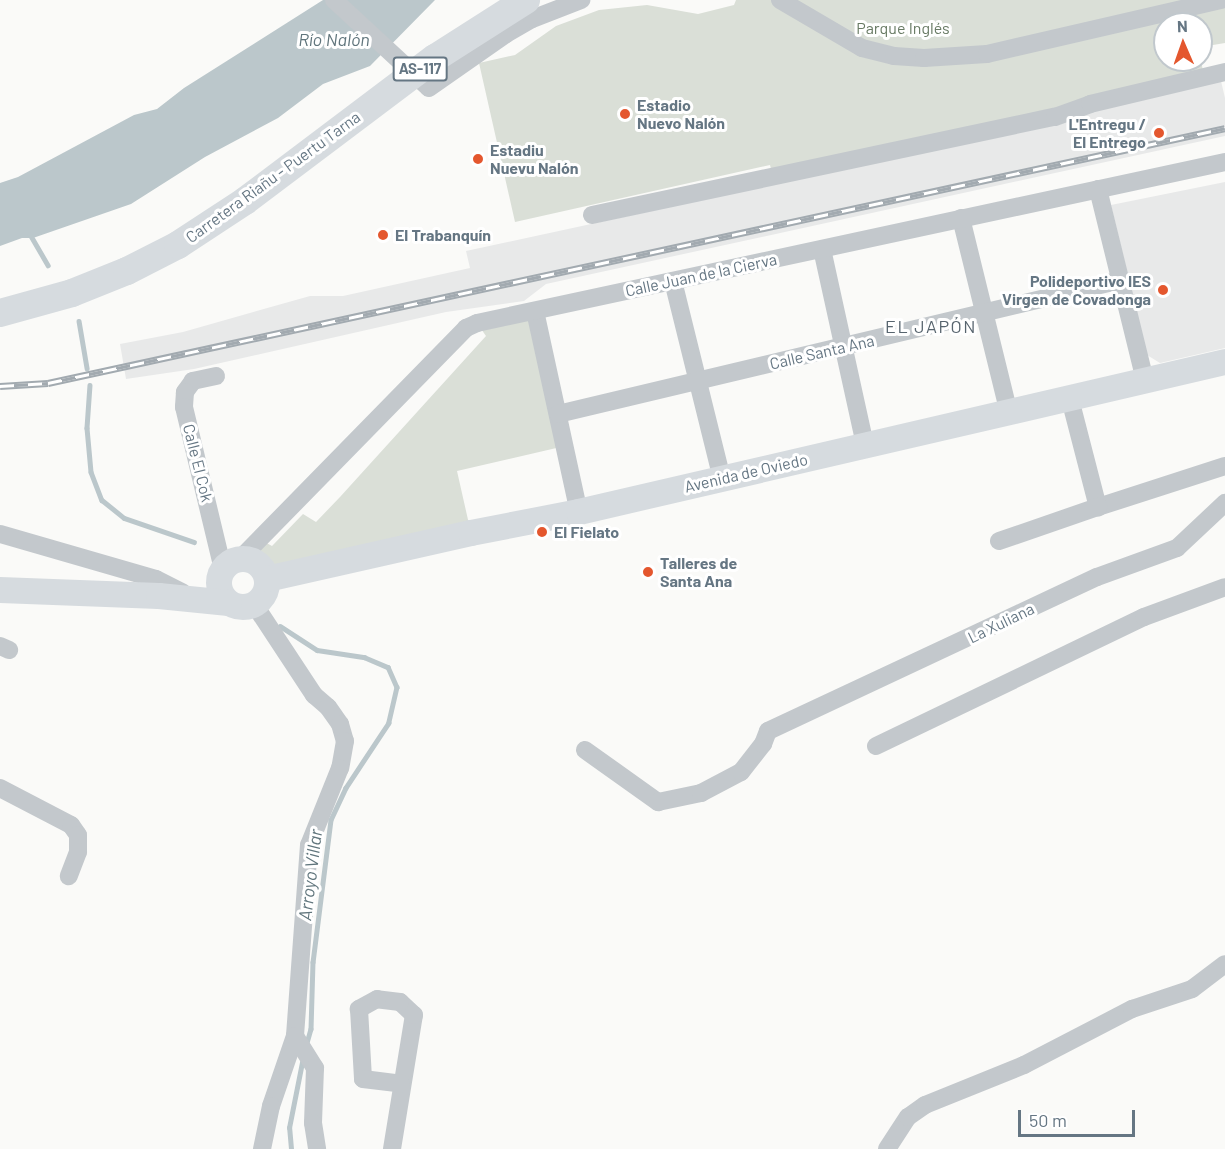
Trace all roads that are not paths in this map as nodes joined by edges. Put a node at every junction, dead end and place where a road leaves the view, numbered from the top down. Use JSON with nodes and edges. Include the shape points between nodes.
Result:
{"nodes":[{"id":1,"x":334,"y":0,"type":"edge"},
{"id":2,"x":526,"y":0,"type":"edge"},
{"id":3,"x":581,"y":0,"type":"edge"},
{"id":4,"x":780,"y":0,"type":"edge"},
{"id":5,"x":1221,"y":0,"type":"edge"},
{"id":6,"x":1225,"y":72,"type":"edge"},
{"id":7,"x":1225,"y":162,"type":"edge"},
{"id":8,"x":1098,"y":189,"type":"junction"},
{"id":9,"x":592,"y":215,"type":"dead end"},
{"id":10,"x":961,"y":218,"type":"junction"},
{"id":11,"x":822,"y":249,"type":"junction"},
{"id":12,"x":1120,"y":280,"type":"junction"},
{"id":13,"x":673,"y":281,"type":"junction"},
{"id":14,"x":535,"y":311,"type":"junction"},
{"id":15,"x":0,"y":313,"type":"edge"},
{"id":16,"x":984,"y":313,"type":"junction"},
{"id":17,"x":843,"y":347,"type":"junction"},
{"id":18,"x":1225,"y":362,"type":"edge"},
{"id":19,"x":216,"y":376,"type":"dead end"},
{"id":20,"x":1145,"y":380,"type":"junction"},
{"id":21,"x":698,"y":381,"type":"junction"},
{"id":22,"x":1070,"y":399,"type":"junction"},
{"id":23,"x":1009,"y":413,"type":"junction"},
{"id":24,"x":558,"y":414,"type":"junction"},
{"id":25,"x":865,"y":444,"type":"junction"},
{"id":26,"x":1225,"y":466,"type":"edge"},
{"id":27,"x":722,"y":479,"type":"junction"},
{"id":28,"x":1225,"y":503,"type":"edge"},
{"id":29,"x":1098,"y":507,"type":"junction"},
{"id":30,"x":579,"y":512,"type":"junction"},
{"id":31,"x":0,"y":534,"type":"edge"},
{"id":32,"x":999,"y":541,"type":"dead end"},
{"id":33,"x":244,"y":576,"type":"junction"},
{"id":34,"x":1225,"y":587,"type":"edge"},
{"id":35,"x":0,"y":590,"type":"edge"},
{"id":36,"x":171,"y":594,"type":"junction"},
{"id":37,"x":876,"y":746,"type":"dead end"},
{"id":38,"x":585,"y":750,"type":"dead end"},
{"id":39,"x":0,"y":788,"type":"edge"},
{"id":40,"x":69,"y":876,"type":"dead end"},
{"id":41,"x":1225,"y":964,"type":"edge"},
{"id":42,"x":297,"y":1039,"type":"junction"},
{"id":43,"x":401,"y":1084,"type":"junction"},
{"id":44,"x":262,"y":1149,"type":"edge"},
{"id":45,"x":317,"y":1149,"type":"edge"},
{"id":46,"x":392,"y":1149,"type":"edge"},
{"id":47,"x":887,"y":1149,"type":"edge"}],
"edges":[{"from":1,"to":3,"type":"street","via":[[429,88],[515,29]]},
{"from":2,"to":15,"type":"main road","name":"Carretera Riañu - Puertu Tarna","number":"AS-117","via":[[435,58],[245,201],[178,245],[72,293]]},
{"from":4,"to":5,"type":"street","via":[[862,48],[924,58],[987,54]]},
{"from":6,"to":9,"type":"street","via":[[1090,104],[1055,117]]},
{"from":7,"to":8,"type":"street","name":"Calle Juan de la Cierva"},
{"from":8,"to":10,"type":"street","name":"Calle Juan de la Cierva"},
{"from":8,"to":12,"type":"street"},
{"from":10,"to":11,"type":"street","name":"Calle Juan de la Cierva"},
{"from":10,"to":16,"type":"street"},
{"from":11,"to":13,"type":"street","name":"Calle Juan de la Cierva"},
{"from":11,"to":17,"type":"street"},
{"from":12,"to":16,"type":"street","name":"Calle Santa Ana"},
{"from":12,"to":20,"type":"street"},
{"from":13,"to":14,"type":"street","name":"Calle Juan de la Cierva"},
{"from":13,"to":21,"type":"street"},
{"from":14,"to":24,"type":"street"},
{"from":14,"to":33,"type":"street","name":"Calle Juan de la Cierva","via":[[466,328]]},
{"from":16,"to":17,"type":"street","name":"Calle Santa Ana"},
{"from":16,"to":23,"type":"street"},
{"from":17,"to":21,"type":"street","name":"Calle Santa Ana"},
{"from":17,"to":25,"type":"street"},
{"from":18,"to":20,"type":"street","name":"Avenida de Oviedo"},
{"from":19,"to":33,"type":"street","name":"Calle El Cok","via":[[193,381],[185,392],[184,407]]},
{"from":20,"to":22,"type":"street","name":"Avenida de Oviedo"},
{"from":21,"to":24,"type":"street","name":"Calle Santa Ana"},
{"from":21,"to":27,"type":"street"},
{"from":22,"to":23,"type":"street","name":"Avenida de Oviedo"},
{"from":22,"to":29,"type":"street"},
{"from":23,"to":25,"type":"street","name":"Avenida de Oviedo"},
{"from":24,"to":30,"type":"street"},
{"from":25,"to":27,"type":"street","name":"Avenida de Oviedo"},
{"from":26,"to":29,"type":"street"},
{"from":27,"to":30,"type":"street","name":"Avenida de Oviedo"},
{"from":28,"to":38,"type":"street","name":"La Xuliana","via":[[1176,548],[1097,577],[768,731],[741,772],[701,793],[658,802]]},
{"from":29,"to":32,"type":"street"},
{"from":30,"to":33,"type":"street","name":"Avenida de Oviedo"},
{"from":31,"to":36,"type":"street","via":[[156,579]]},
{"from":33,"to":36,"type":"street","name":"Avenida de Oviedo"},
{"from":33,"to":42,"type":"street","via":[[314,695],[340,724],[345,741],[340,768],[309,845]]},
{"from":34,"to":37,"type":"street","via":[[1144,617]]},
{"from":35,"to":36,"type":"street","name":"Avenida de Oviedo"},
{"from":39,"to":40,"type":"street","via":[[71,825],[78,835],[78,852]]},
{"from":41,"to":47,"type":"street","via":[[1192,989],[1132,1009],[1024,1065],[925,1105],[908,1118]]},
{"from":42,"to":44,"type":"street","via":[[271,1106]]},
{"from":42,"to":45,"type":"street","via":[[315,1068],[313,1123]]},
{"from":43,"to":43,"type":"street","via":[[363,1080],[359,1009],[377,999],[400,1002],[414,1016]]},
{"from":43,"to":46,"type":"street"}]}
